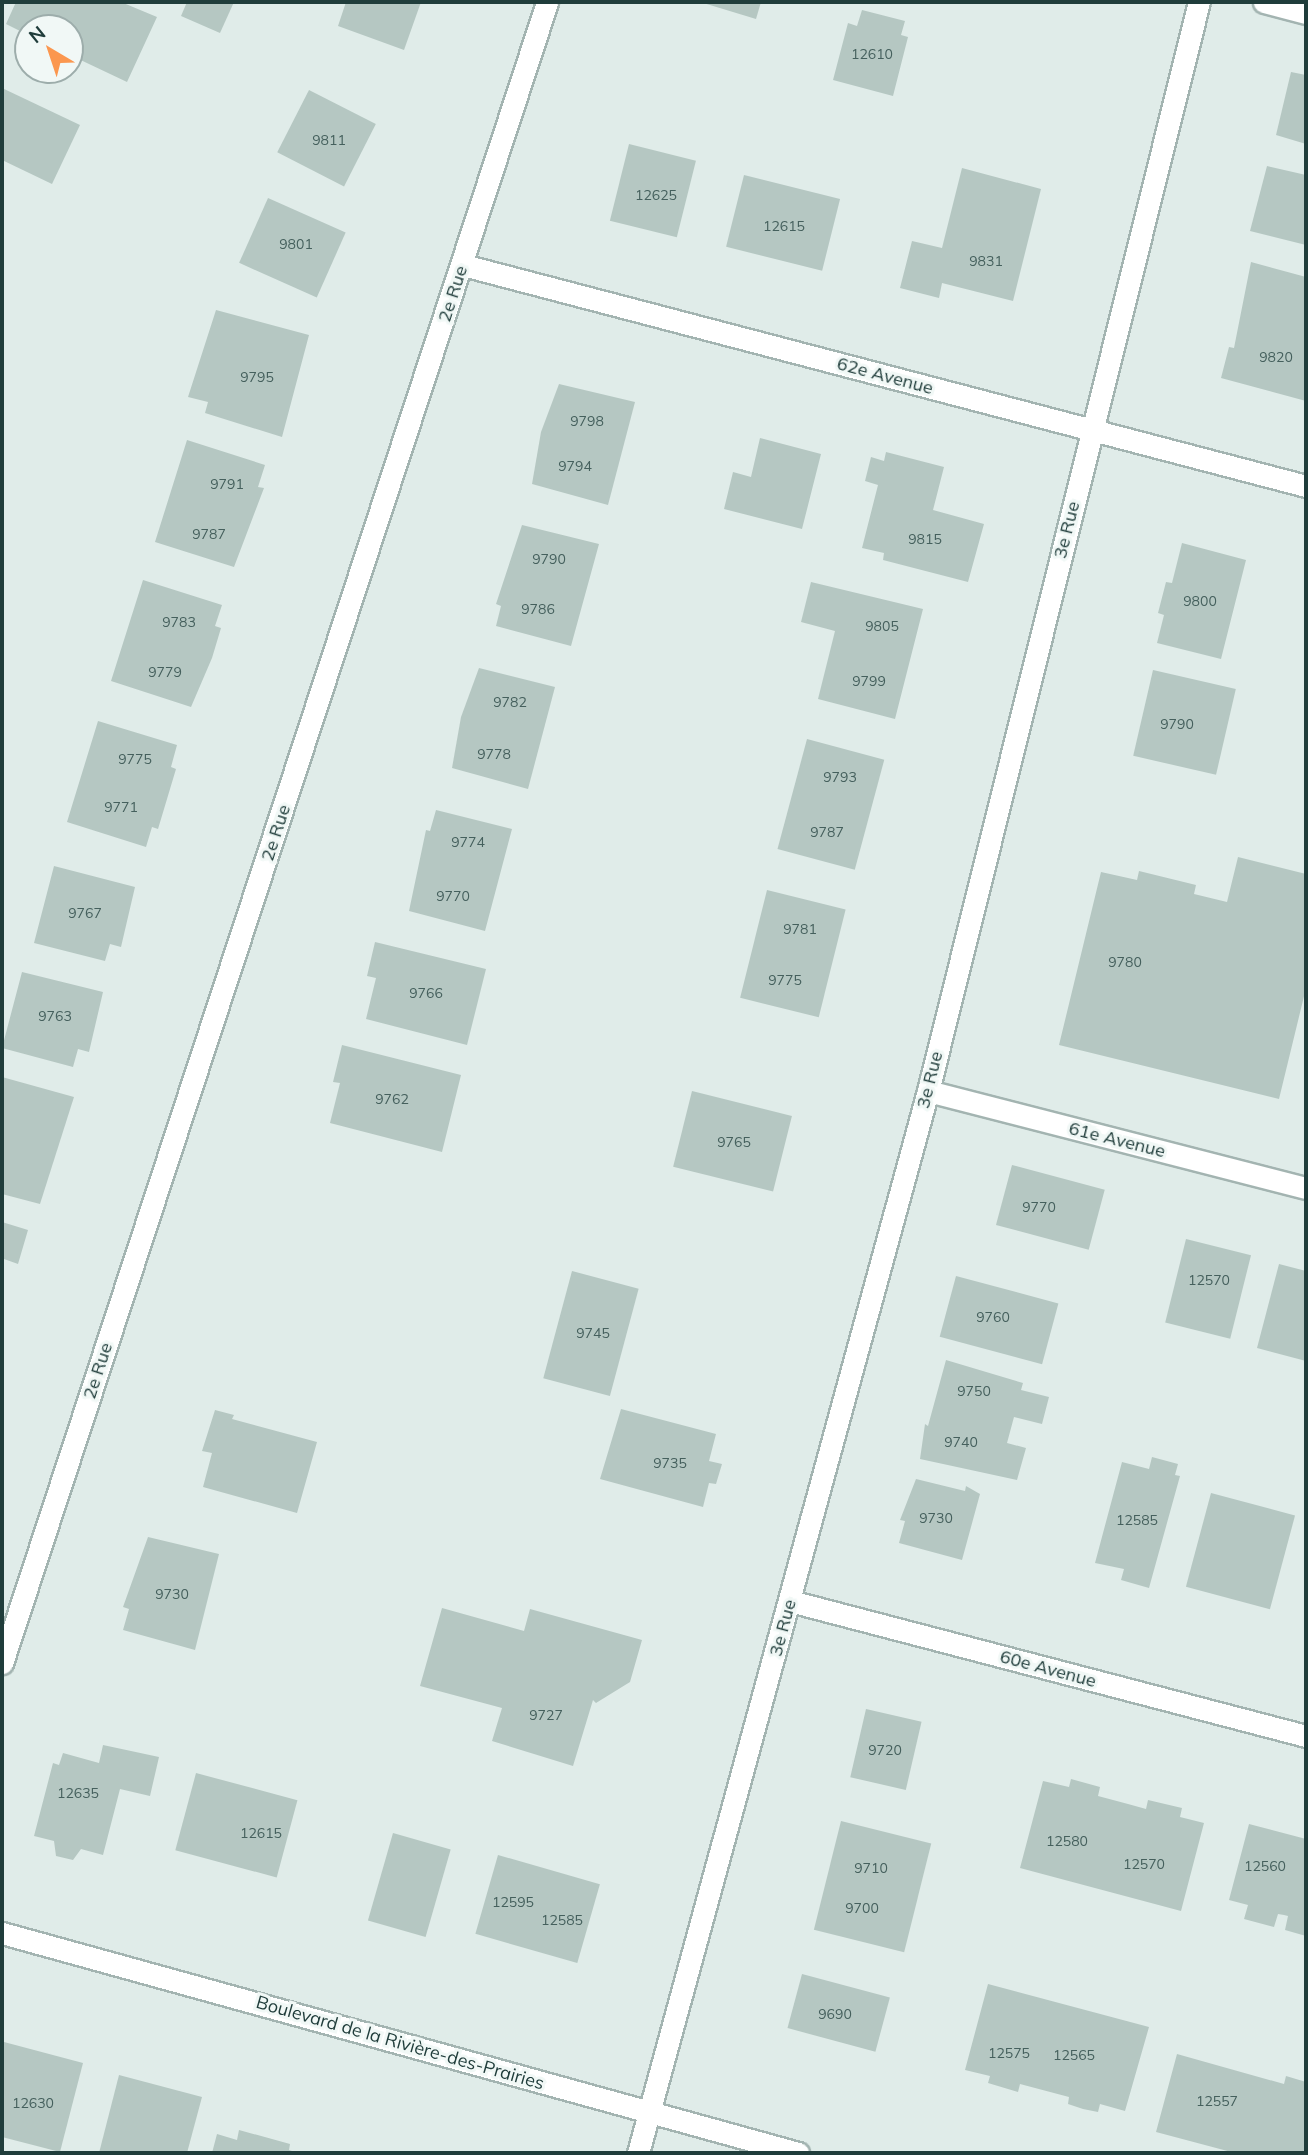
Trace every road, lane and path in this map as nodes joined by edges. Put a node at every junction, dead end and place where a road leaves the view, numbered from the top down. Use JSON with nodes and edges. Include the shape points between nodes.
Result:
{"nodes":[{"id":1,"x":547,"y":2,"type":"edge"},
{"id":2,"x":1199,"y":2,"type":"edge"},
{"id":3,"x":1264,"y":2,"type":"edge"},
{"id":4,"x":1306,"y":13,"type":"edge"},
{"id":5,"x":463,"y":265,"type":"junction"},
{"id":6,"x":1092,"y":431,"type":"junction"},
{"id":7,"x":1306,"y":486,"type":"edge"},
{"id":8,"x":928,"y":1091,"type":"junction"},
{"id":9,"x":1306,"y":1188,"type":"edge"},
{"id":10,"x":790,"y":1601,"type":"junction"},
{"id":11,"x":2,"y":1663,"type":"edge"},
{"id":12,"x":1306,"y":1736,"type":"edge"},
{"id":13,"x":2,"y":1933,"type":"edge"},
{"id":14,"x":649,"y":2113,"type":"junction"},
{"id":15,"x":638,"y":2153,"type":"edge"},
{"id":16,"x":798,"y":2153,"type":"edge"}],
"edges":[{"from":1,"to":5,"type":"street","name":"2e Rue"},
{"from":2,"to":6,"type":"street","name":"3e Rue"},
{"from":3,"to":4,"type":"street"},
{"from":5,"to":6,"type":"street","name":"62e Avenue"},
{"from":5,"to":11,"type":"street","name":"2e Rue"},
{"from":6,"to":7,"type":"street","name":"62e Avenue"},
{"from":6,"to":8,"type":"street","name":"3e Rue"},
{"from":8,"to":9,"type":"street","name":"61e Avenue"},
{"from":8,"to":10,"type":"street","name":"3e Rue"},
{"from":10,"to":12,"type":"street","name":"60e Avenue"},
{"from":10,"to":14,"type":"street","name":"3e Rue"},
{"from":13,"to":14,"type":"street","name":"Boulevard de la Rivière-des-Prairies"},
{"from":14,"to":15,"type":"street","name":"3e Rue"},
{"from":14,"to":16,"type":"street","name":"Boulevard de la Rivière-des-Prairies"}]}
